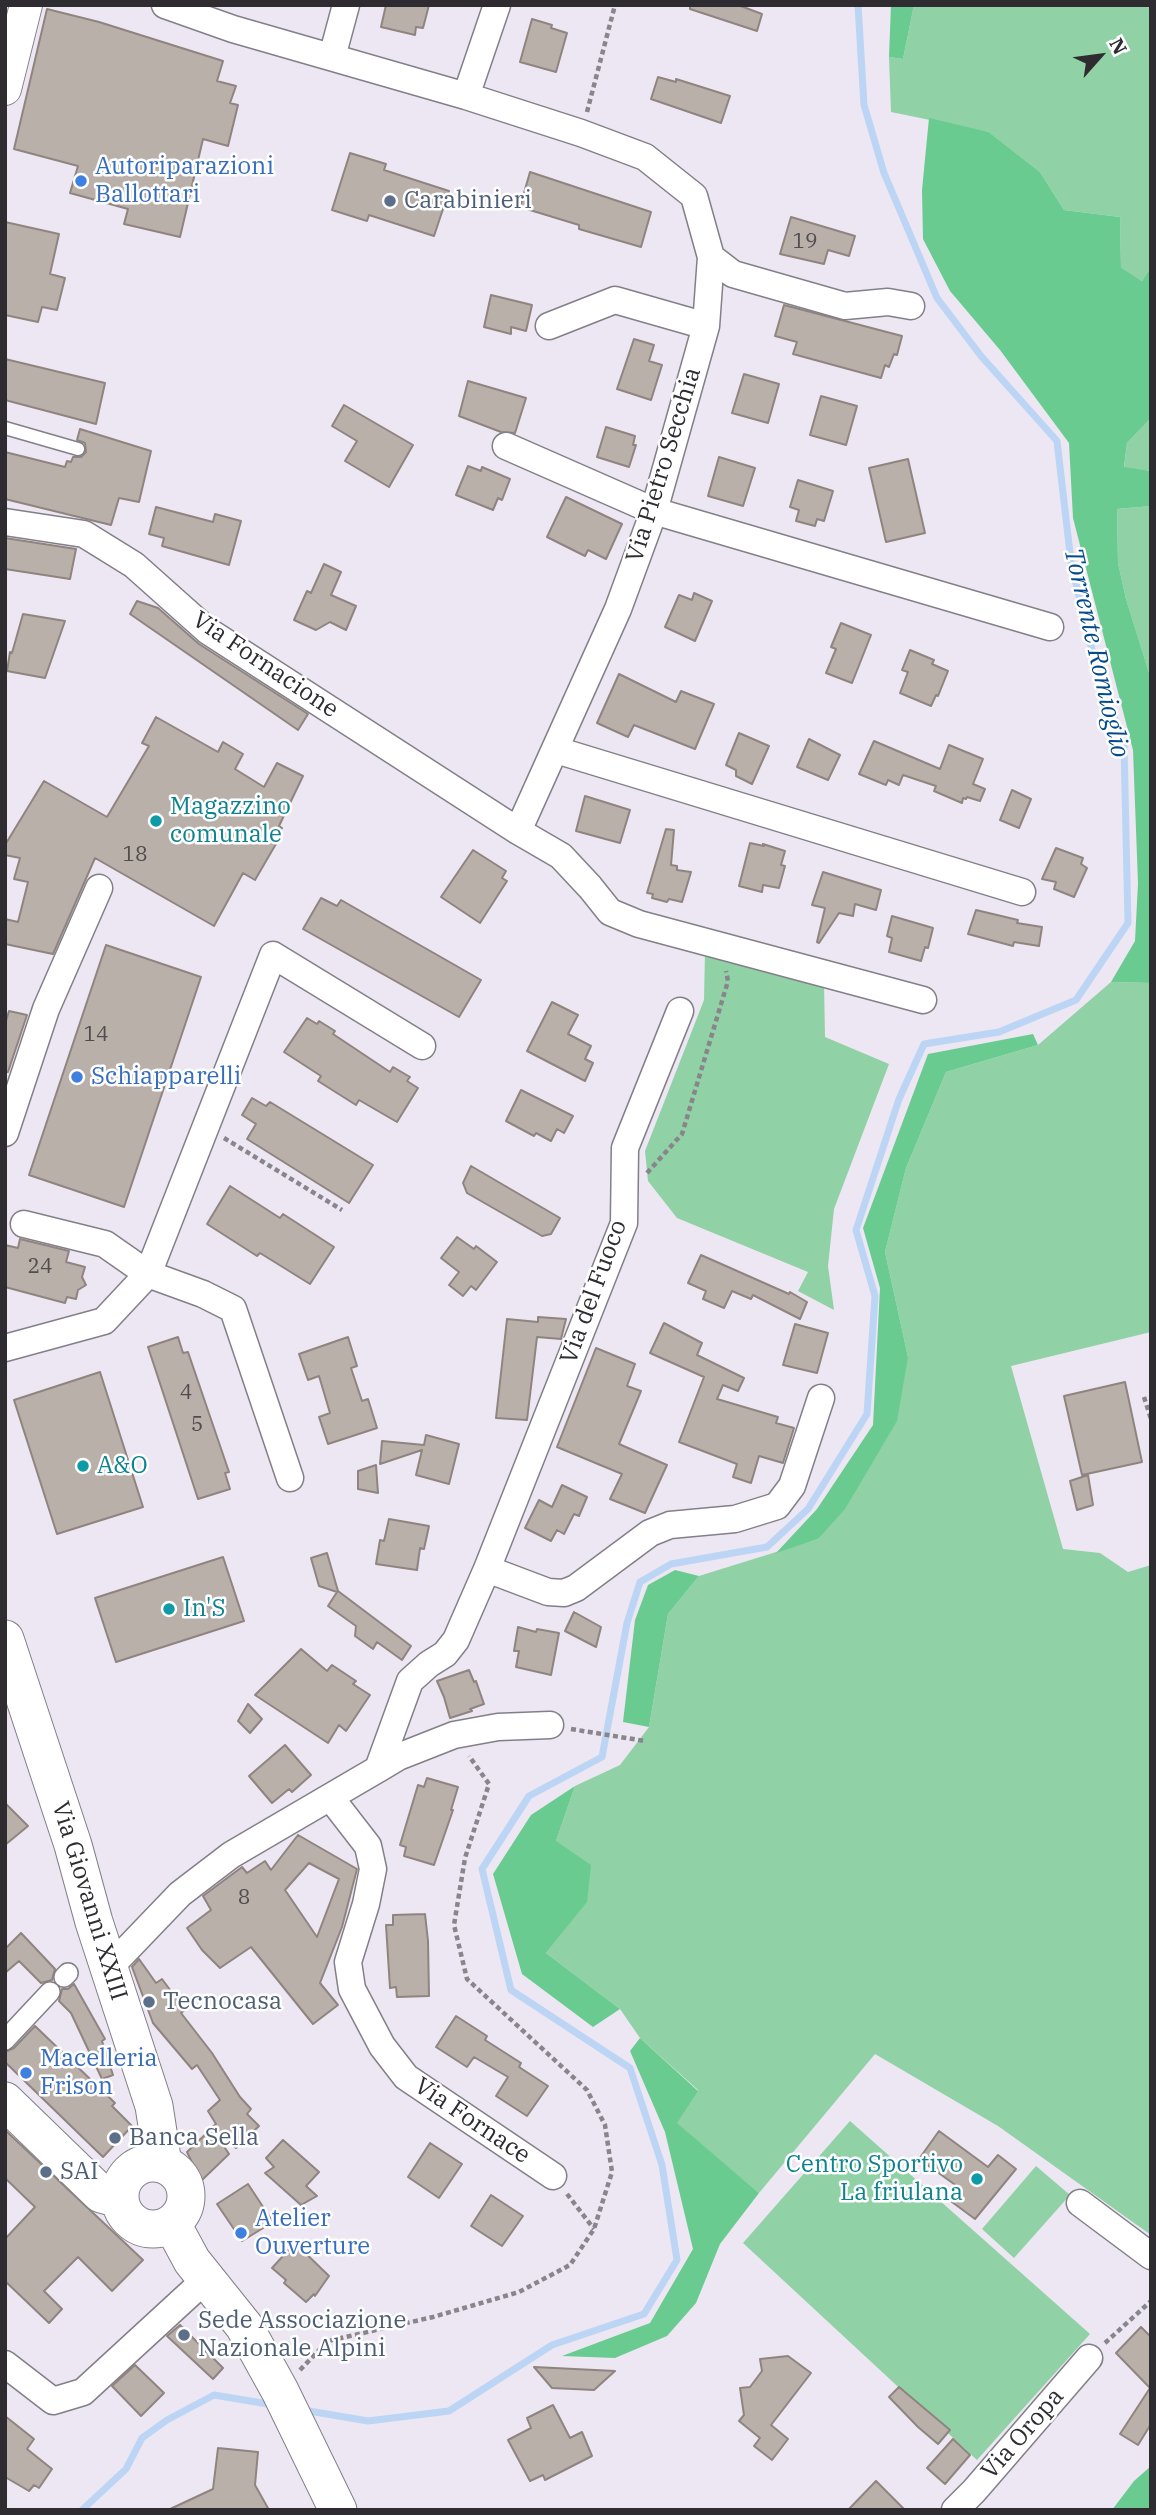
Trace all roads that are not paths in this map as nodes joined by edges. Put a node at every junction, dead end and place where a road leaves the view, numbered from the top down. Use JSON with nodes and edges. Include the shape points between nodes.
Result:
{"nodes":[{"id":1,"x":26,"y":5,"type":"edge"},
{"id":2,"x":165,"y":5,"type":"edge"},
{"id":3,"x":346,"y":5,"type":"edge"},
{"id":4,"x":497,"y":5,"type":"edge"},
{"id":5,"x":236,"y":17,"type":"edge"},
{"id":6,"x":332,"y":57,"type":"junction"},
{"id":7,"x":5,"y":89,"type":"edge"},
{"id":8,"x":466,"y":96,"type":"junction"},
{"id":9,"x":711,"y":257,"type":"junction"},
{"id":10,"x":911,"y":306,"type":"dead end"},
{"id":11,"x":549,"y":326,"type":"dead end"},
{"id":12,"x":706,"y":326,"type":"junction"},
{"id":13,"x":5,"y":428,"type":"edge"},
{"id":14,"x":506,"y":446,"type":"dead end"},
{"id":15,"x":78,"y":449,"type":"dead end"},
{"id":16,"x":654,"y":511,"type":"junction"},
{"id":17,"x":5,"y":522,"type":"edge"},
{"id":18,"x":1050,"y":627,"type":"dead end"},
{"id":19,"x":556,"y":750,"type":"junction"},
{"id":20,"x":518,"y":831,"type":"junction"},
{"id":21,"x":99,"y":888,"type":"dead end"},
{"id":22,"x":1022,"y":892,"type":"dead end"},
{"id":23,"x":922,"y":1000,"type":"dead end"},
{"id":24,"x":680,"y":1011,"type":"dead end"},
{"id":25,"x":422,"y":1046,"type":"dead end"},
{"id":26,"x":5,"y":1133,"type":"edge"},
{"id":27,"x":24,"y":1224,"type":"dead end"},
{"id":28,"x":148,"y":1274,"type":"junction"},
{"id":29,"x":5,"y":1348,"type":"edge"},
{"id":30,"x":821,"y":1398,"type":"dead end"},
{"id":31,"x":290,"y":1478,"type":"dead end"},
{"id":32,"x":487,"y":1569,"type":"junction"},
{"id":33,"x":5,"y":1639,"type":"edge"},
{"id":34,"x":550,"y":1725,"type":"road end"},
{"id":35,"x":378,"y":1769,"type":"junction"},
{"id":36,"x":330,"y":1797,"type":"junction"},
{"id":37,"x":109,"y":1968,"type":"junction"},
{"id":38,"x":50,"y":1992,"type":"dead end"},
{"id":39,"x":5,"y":2040,"type":"edge"},
{"id":40,"x":5,"y":2101,"type":"edge"},
{"id":41,"x":163,"y":2164,"type":"junction"},
{"id":42,"x":553,"y":2176,"type":"road end"},
{"id":43,"x":119,"y":2199,"type":"junction"},
{"id":44,"x":1080,"y":2203,"type":"dead end"},
{"id":45,"x":172,"y":2224,"type":"junction"},
{"id":46,"x":1151,"y":2256,"type":"edge"},
{"id":47,"x":206,"y":2279,"type":"junction"},
{"id":48,"x":1089,"y":2358,"type":"road end"},
{"id":49,"x":5,"y":2364,"type":"edge"},
{"id":50,"x":338,"y":2510,"type":"edge"},
{"id":51,"x":955,"y":2510,"type":"edge"}],
"edges":[{"from":1,"to":7,"type":"street"},
{"from":2,"to":5,"type":"street","name":"Via Pietro Secchia"},
{"from":3,"to":6,"type":"street"},
{"from":4,"to":8,"type":"street"},
{"from":5,"to":6,"type":"street","name":"Via Pietro Secchia"},
{"from":6,"to":8,"type":"street","name":"Via Pietro Secchia"},
{"from":8,"to":9,"type":"street","name":"Via Pietro Secchia","via":[[645,157],[694,196]]},
{"from":9,"to":10,"type":"street","via":[[733,274],[845,306],[888,302]]},
{"from":9,"to":12,"type":"street","name":"Via Pietro Secchia"},
{"from":11,"to":12,"type":"street","via":[[615,300]]},
{"from":12,"to":16,"type":"street","name":"Via Pietro Secchia"},
{"from":13,"to":15,"type":"lane"},
{"from":14,"to":16,"type":"street"},
{"from":16,"to":18,"type":"street"},
{"from":16,"to":19,"type":"street","name":"Via Pietro Secchia","via":[[618,609]]},
{"from":17,"to":20,"type":"street","name":"Via Fornacione","via":[[84,534],[134,565],[208,631]]},
{"from":19,"to":20,"type":"street","name":"Via Pietro Secchia"},
{"from":19,"to":22,"type":"street"},
{"from":20,"to":23,"type":"street","via":[[561,856],[610,912],[639,924]]},
{"from":21,"to":26,"type":"street","via":[[46,1009]]},
{"from":24,"to":32,"type":"street","name":"Via del Fuoco","via":[[625,1148],[624,1223]]},
{"from":25,"to":28,"type":"street","via":[[274,955]]},
{"from":27,"to":28,"type":"street","via":[[105,1244]]},
{"from":28,"to":29,"type":"street","via":[[104,1321]]},
{"from":28,"to":31,"type":"street","via":[[233,1309]]},
{"from":30,"to":32,"type":"street","via":[[792,1486],[777,1506],[735,1520],[670,1524],[564,1593]]},
{"from":32,"to":35,"type":"street","via":[[456,1640],[410,1681]]},
{"from":33,"to":37,"type":"main road","name":"Via Giovanni XXIII"},
{"from":34,"to":35,"type":"street","via":[[454,1735]]},
{"from":35,"to":36,"type":"street"},
{"from":36,"to":37,"type":"street","via":[[231,1855],[180,1894]]},
{"from":36,"to":42,"type":"street","name":"Via Fornace","via":[[368,1846],[373,1869],[348,1962],[352,1989],[382,2046],[406,2077]]},
{"from":37,"to":41,"type":"main road","name":"Via Giovanni XXIII","via":[[154,2106]]},
{"from":38,"to":39,"type":"street"},
{"from":40,"to":43,"type":"main road","via":[[101,2194]]},
{"from":41,"to":43,"type":"main road","via":[[131,2170]]},
{"from":41,"to":45,"type":"main road","via":[[185,2186],[185,2207]]},
{"from":43,"to":45,"type":"main road","via":[[134,2225],[153,2230]]},
{"from":44,"to":46,"type":"street"},
{"from":45,"to":47,"type":"main road"},
{"from":47,"to":49,"type":"street","via":[[83,2392],[53,2401]]},
{"from":47,"to":50,"type":"main road","via":[[244,2326]]},
{"from":48,"to":51,"type":"street","name":"Via Oropa"}]}
